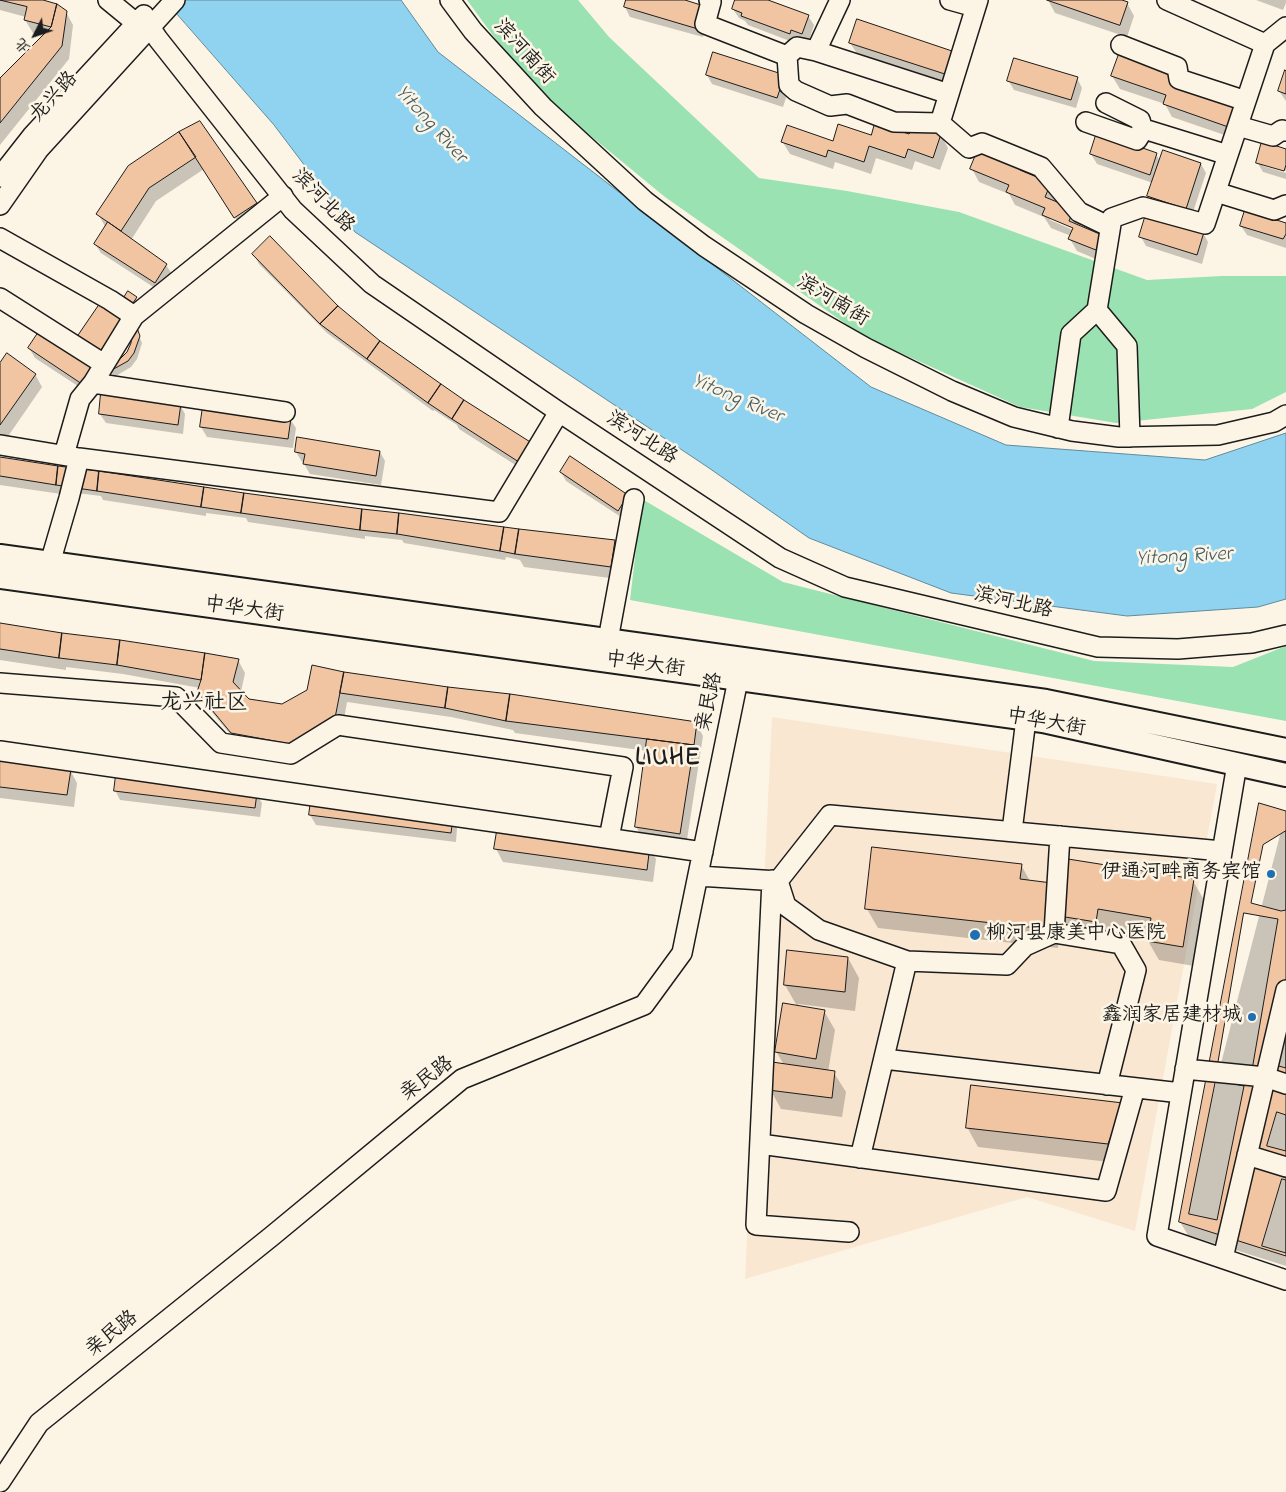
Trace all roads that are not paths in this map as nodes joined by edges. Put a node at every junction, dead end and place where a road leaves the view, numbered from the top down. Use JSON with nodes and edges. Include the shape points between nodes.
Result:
{"nodes":[{"id":1,"x":108,"y":0,"type":"edge"},
{"id":2,"x":159,"y":0,"type":"edge"},
{"id":3,"x":175,"y":0,"type":"edge"},
{"id":4,"x":450,"y":0,"type":"edge"},
{"id":5,"x":709,"y":0,"type":"edge"},
{"id":6,"x":840,"y":0,"type":"edge"},
{"id":7,"x":950,"y":0,"type":"edge"},
{"id":8,"x":1167,"y":0,"type":"edge"},
{"id":9,"x":977,"y":4,"type":"edge"},
{"id":10,"x":143,"y":25,"type":"junction"},
{"id":11,"x":1286,"y":27,"type":"edge"},
{"id":12,"x":1265,"y":44,"type":"junction"},
{"id":13,"x":1121,"y":45,"type":"dead end"},
{"id":14,"x":816,"y":50,"type":"junction"},
{"id":15,"x":787,"y":56,"type":"junction"},
{"id":16,"x":949,"y":94,"type":"junction"},
{"id":17,"x":1246,"y":101,"type":"junction"},
{"id":18,"x":1106,"y":103,"type":"dead end"},
{"id":19,"x":1086,"y":122,"type":"dead end"},
{"id":20,"x":940,"y":123,"type":"junction"},
{"id":21,"x":1238,"y":126,"type":"junction"},
{"id":22,"x":1144,"y":130,"type":"junction"},
{"id":23,"x":1286,"y":131,"type":"edge"},
{"id":24,"x":1228,"y":155,"type":"junction"},
{"id":25,"x":0,"y":177,"type":"edge"},
{"id":26,"x":1216,"y":192,"type":"junction"},
{"id":27,"x":283,"y":196,"type":"junction"},
{"id":28,"x":0,"y":205,"type":"edge"},
{"id":29,"x":1286,"y":205,"type":"edge"},
{"id":30,"x":1110,"y":227,"type":"junction"},
{"id":31,"x":0,"y":238,"type":"edge"},
{"id":32,"x":0,"y":298,"type":"edge"},
{"id":33,"x":1097,"y":310,"type":"junction"},
{"id":34,"x":134,"y":316,"type":"junction"},
{"id":35,"x":104,"y":364,"type":"junction"},
{"id":36,"x":93,"y":383,"type":"junction"},
{"id":37,"x":285,"y":412,"type":"dead end"},
{"id":38,"x":559,"y":412,"type":"junction"},
{"id":39,"x":1286,"y":415,"type":"edge"},
{"id":40,"x":1058,"y":428,"type":"junction"},
{"id":41,"x":1130,"y":437,"type":"junction"},
{"id":42,"x":1,"y":445,"type":"dead end"},
{"id":43,"x":72,"y":457,"type":"junction"},
{"id":44,"x":634,"y":499,"type":"dead end"},
{"id":45,"x":0,"y":556,"type":"edge"},
{"id":46,"x":50,"y":563,"type":"junction"},
{"id":47,"x":0,"y":577,"type":"edge"},
{"id":48,"x":1286,"y":635,"type":"edge"},
{"id":49,"x":608,"y":640,"type":"junction"},
{"id":50,"x":740,"y":669,"type":"junction"},
{"id":51,"x":0,"y":683,"type":"edge"},
{"id":52,"x":1026,"y":719,"type":"junction"},
{"id":53,"x":1286,"y":750,"type":"edge"},
{"id":54,"x":0,"y":751,"type":"edge"},
{"id":55,"x":1237,"y":764,"type":"junction"},
{"id":56,"x":1286,"y":775,"type":"edge"},
{"id":57,"x":1012,"y":832,"type":"junction"},
{"id":58,"x":1060,"y":836,"type":"junction"},
{"id":59,"x":610,"y":838,"type":"junction"},
{"id":60,"x":1222,"y":851,"type":"junction"},
{"id":61,"x":703,"y":852,"type":"junction"},
{"id":62,"x":698,"y":876,"type":"junction"},
{"id":63,"x":775,"y":881,"type":"junction"},
{"id":64,"x":1054,"y":933,"type":"junction"},
{"id":65,"x":907,"y":961,"type":"junction"},
{"id":66,"x":1286,"y":991,"type":"edge"},
{"id":67,"x":884,"y":1059,"type":"junction"},
{"id":68,"x":1185,"y":1069,"type":"junction"},
{"id":69,"x":1265,"y":1077,"type":"junction"},
{"id":70,"x":1286,"y":1084,"type":"edge"},
{"id":71,"x":1107,"y":1085,"type":"junction"},
{"id":72,"x":1135,"y":1088,"type":"junction"},
{"id":73,"x":1181,"y":1093,"type":"junction"},
{"id":74,"x":760,"y":1144,"type":"junction"},
{"id":75,"x":1247,"y":1155,"type":"junction"},
{"id":76,"x":860,"y":1158,"type":"junction"},
{"id":77,"x":1286,"y":1167,"type":"edge"},
{"id":78,"x":849,"y":1232,"type":"dead end"},
{"id":79,"x":1222,"y":1258,"type":"junction"},
{"id":80,"x":1286,"y":1280,"type":"edge"},
{"id":81,"x":0,"y":1482,"type":"edge"}],
"edges":[{"from":1,"to":10,"type":"street","name":"滨河北路"},
{"from":2,"to":10,"type":"street"},
{"from":3,"to":10,"type":"street"},
{"from":4,"to":40,"type":"street","name":"滨河南街","via":[[473,31],[543,107],[645,201],[704,246],[806,314],[866,348],[1005,414]]},
{"from":5,"to":15,"type":"street","via":[[705,24]]},
{"from":6,"to":14,"type":"street"},
{"from":7,"to":9,"type":"street"},
{"from":8,"to":12,"type":"street"},
{"from":9,"to":16,"type":"street"},
{"from":10,"to":25,"type":"street","name":"龙兴路","via":[[32,136]]},
{"from":10,"to":27,"type":"street","name":"滨河北路","via":[[164,46]]},
{"from":10,"to":28,"type":"street","name":"龙兴路","via":[[39,149]]},
{"from":11,"to":12,"type":"street"},
{"from":12,"to":17,"type":"street"},
{"from":13,"to":17,"type":"street","via":[[1177,67],[1179,79]]},
{"from":14,"to":15,"type":"street","via":[[797,47]]},
{"from":14,"to":16,"type":"street"},
{"from":15,"to":20,"type":"street","via":[[789,85],[830,106],[847,104],[894,122]]},
{"from":16,"to":20,"type":"street"},
{"from":17,"to":21,"type":"street"},
{"from":18,"to":22,"type":"street","via":[[1140,120]]},
{"from":19,"to":22,"type":"street","via":[[1137,140]]},
{"from":20,"to":30,"type":"street","via":[[969,148],[982,143],[1040,168],[1080,212]]},
{"from":21,"to":23,"type":"street","via":[[1273,136]]},
{"from":21,"to":24,"type":"street"},
{"from":22,"to":24,"type":"street"},
{"from":24,"to":26,"type":"street"},
{"from":26,"to":29,"type":"street","via":[[1274,210]]},
{"from":26,"to":30,"type":"street","via":[[1205,224],[1143,207],[1112,218]]},
{"from":27,"to":34,"type":"street"},
{"from":27,"to":38,"type":"street","name":"滨河北路","via":[[293,210],[372,284]]},
{"from":30,"to":33,"type":"street"},
{"from":31,"to":34,"type":"street"},
{"from":32,"to":35,"type":"street"},
{"from":33,"to":40,"type":"street","via":[[1071,334]]},
{"from":33,"to":41,"type":"street","via":[[1127,346]]},
{"from":34,"to":35,"type":"street"},
{"from":35,"to":36,"type":"street"},
{"from":36,"to":37,"type":"street"},
{"from":36,"to":43,"type":"street","via":[[80,399]]},
{"from":38,"to":43,"type":"street","via":[[499,512]]},
{"from":38,"to":48,"type":"street","name":"滨河北路","via":[[780,558],[845,587],[1098,647],[1178,649],[1252,644]]},
{"from":39,"to":41,"type":"street","name":"滨河南街","via":[[1274,422],[1218,435]]},
{"from":40,"to":41,"type":"street","name":"滨河南街"},
{"from":42,"to":43,"type":"street"},
{"from":43,"to":46,"type":"street","via":[[69,498]]},
{"from":44,"to":49,"type":"street"},
{"from":45,"to":46,"type":"main road","name":"中华大街"},
{"from":46,"to":49,"type":"main road","name":"中华大街"},
{"from":47,"to":50,"type":"main road","name":"中华大街"},
{"from":49,"to":50,"type":"main road","name":"中华大街"},
{"from":50,"to":52,"type":"main road","name":"中华大街"},
{"from":50,"to":53,"type":"main road","name":"中华大街","via":[[1046,701]]},
{"from":50,"to":61,"type":"street","name":"亲民路"},
{"from":51,"to":59,"type":"street","via":[[176,697],[221,743],[291,754],[338,725],[624,767]]},
{"from":52,"to":55,"type":"main road","name":"中华大街"},
{"from":52,"to":57,"type":"street"},
{"from":54,"to":59,"type":"street"},
{"from":55,"to":56,"type":"main road","name":"中华大街"},
{"from":55,"to":60,"type":"street"},
{"from":57,"to":58,"type":"street"},
{"from":57,"to":63,"type":"street","via":[[830,815]]},
{"from":58,"to":60,"type":"street"},
{"from":58,"to":64,"type":"street"},
{"from":59,"to":61,"type":"street"},
{"from":60,"to":68,"type":"street"},
{"from":61,"to":62,"type":"street","name":"亲民路"},
{"from":62,"to":63,"type":"street"},
{"from":62,"to":81,"type":"street","name":"亲民路","via":[[682,953],[644,1005],[462,1079],[39,1423]]},
{"from":63,"to":65,"type":"street","via":[[786,906],[819,930]]},
{"from":63,"to":74,"type":"street"},
{"from":64,"to":65,"type":"street","via":[[1025,946],[1007,965]]},
{"from":64,"to":71,"type":"street","via":[[1120,944],[1136,970]]},
{"from":65,"to":67,"type":"street"},
{"from":66,"to":69,"type":"street"},
{"from":67,"to":71,"type":"street"},
{"from":67,"to":76,"type":"street"},
{"from":68,"to":69,"type":"street"},
{"from":68,"to":73,"type":"street"},
{"from":69,"to":70,"type":"street"},
{"from":69,"to":75,"type":"street"},
{"from":71,"to":72,"type":"street"},
{"from":72,"to":73,"type":"street"},
{"from":72,"to":76,"type":"street","via":[[1106,1191]]},
{"from":73,"to":79,"type":"street","via":[[1157,1236]]},
{"from":74,"to":76,"type":"street"},
{"from":74,"to":78,"type":"street","via":[[756,1225]]},
{"from":75,"to":77,"type":"street"},
{"from":75,"to":79,"type":"street"},
{"from":79,"to":80,"type":"street"}]}
